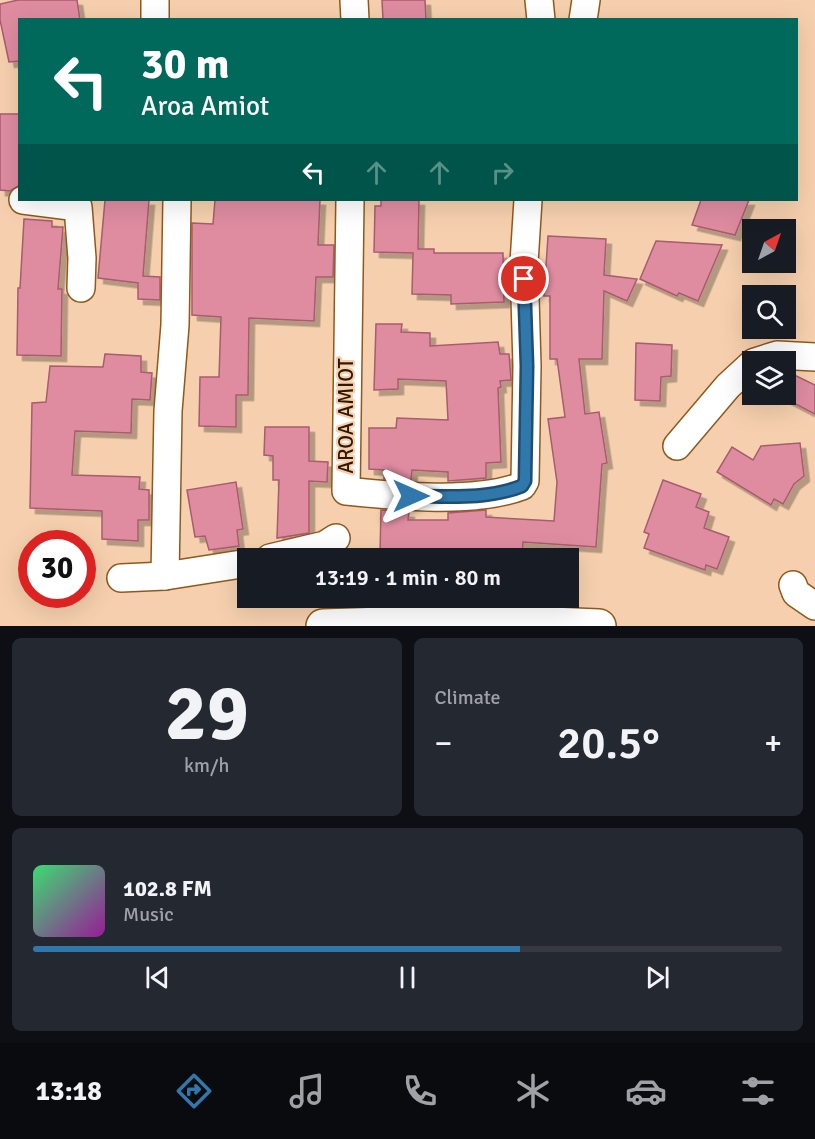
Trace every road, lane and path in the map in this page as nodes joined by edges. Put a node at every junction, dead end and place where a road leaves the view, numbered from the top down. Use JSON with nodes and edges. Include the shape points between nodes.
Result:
{"nodes":[{"id":1,"x":155,"y":0,"type":"edge"},
{"id":2,"x":354,"y":0,"type":"edge"},
{"id":3,"x":539,"y":0,"type":"edge"},
{"id":4,"x":586,"y":0,"type":"edge"},
{"id":5,"x":155,"y":18,"type":"edge"},
{"id":6,"x":355,"y":18,"type":"edge"},
{"id":7,"x":541,"y":18,"type":"edge"},
{"id":8,"x":583,"y":18,"type":"edge"},
{"id":9,"x":0,"y":199,"type":"edge"},
{"id":10,"x":18,"y":199,"type":"edge"},
{"id":11,"x":35,"y":201,"type":"edge"},
{"id":12,"x":177,"y":201,"type":"edge"},
{"id":13,"x":350,"y":201,"type":"edge"},
{"id":14,"x":528,"y":201,"type":"edge"},
{"id":15,"x":81,"y":288,"type":"dead end"},
{"id":16,"x":796,"y":356,"type":"edge"},
{"id":17,"x":815,"y":357,"type":"edge"},
{"id":18,"x":742,"y":373,"type":"edge"},
{"id":19,"x":677,"y":446,"type":"dead end"},
{"id":20,"x":336,"y":538,"type":"dead end"},
{"id":21,"x":312,"y":548,"type":"edge"},
{"id":22,"x":237,"y":565,"type":"edge"},
{"id":23,"x":165,"y":576,"type":"junction"},
{"id":24,"x":121,"y":578,"type":"dead end"},
{"id":25,"x":793,"y":585,"type":"dead end"},
{"id":26,"x":815,"y":606,"type":"edge"},
{"id":27,"x":323,"y":626,"type":"edge"},
{"id":28,"x":599,"y":626,"type":"edge"}],
"edges":[{"from":1,"to":5,"type":"street"},
{"from":2,"to":6,"type":"street"},
{"from":3,"to":7,"type":"street"},
{"from":4,"to":8,"type":"street"},
{"from":9,"to":10,"type":"street"},
{"from":11,"to":15,"type":"street","via":[[78,207]]},
{"from":12,"to":23,"type":"street"},
{"from":13,"to":14,"type":"street","name":"AROA AMIOT","via":[[346,491],[433,496],[487,495],[510,491],[525,481],[524,262]]},
{"from":16,"to":17,"type":"street"},
{"from":18,"to":19,"type":"street"},
{"from":20,"to":21,"type":"street"},
{"from":22,"to":23,"type":"street"},
{"from":23,"to":24,"type":"street"},
{"from":25,"to":26,"type":"street"},
{"from":27,"to":28,"type":"highway","via":[[475,621]]}]}
